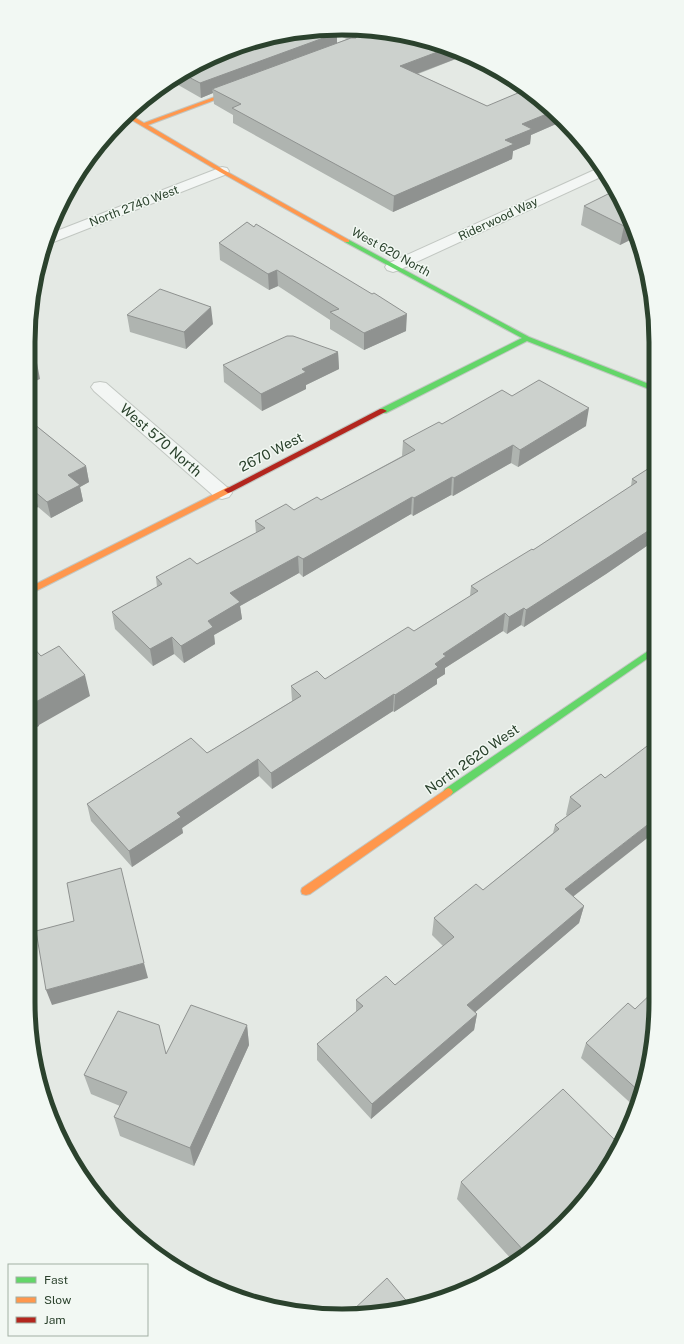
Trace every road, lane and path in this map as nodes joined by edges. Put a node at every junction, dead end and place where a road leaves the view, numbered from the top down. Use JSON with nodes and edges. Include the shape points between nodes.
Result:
{"nodes":[{"id":1,"x":247,"y":86,"type":"edge"},
{"id":2,"x":132,"y":118,"type":"edge"},
{"id":3,"x":143,"y":124,"type":"junction"},
{"id":4,"x":222,"y":171,"type":"junction"},
{"id":5,"x":598,"y":173,"type":"edge"},
{"id":6,"x":53,"y":237,"type":"edge"},
{"id":7,"x":393,"y":267,"type":"junction"},
{"id":8,"x":527,"y":338,"type":"junction"},
{"id":9,"x":649,"y":387,"type":"edge"},
{"id":10,"x":100,"y":388,"type":"dead end"},
{"id":11,"x":222,"y":493,"type":"junction"},
{"id":12,"x":35,"y":588,"type":"edge"},
{"id":13,"x":649,"y":653,"type":"edge"},
{"id":14,"x":306,"y":890,"type":"dead end"}],
"edges":[{"from":1,"to":3,"type":"street"},
{"from":2,"to":3,"type":"street","name":"West 620 North"},
{"from":3,"to":4,"type":"street","name":"West 620 North"},
{"from":4,"to":6,"type":"street","name":"North 2740 West"},
{"from":4,"to":7,"type":"street","name":"West 620 North"},
{"from":5,"to":7,"type":"street","name":"Riderwood Way"},
{"from":7,"to":8,"type":"street","name":"West 620 North"},
{"from":8,"to":9,"type":"street","name":"West 620 North"},
{"from":8,"to":11,"type":"street","name":"2670 West"},
{"from":10,"to":11,"type":"street","name":"West 570 North"},
{"from":11,"to":12,"type":"street","name":"2670 West"},
{"from":13,"to":14,"type":"street","name":"North 2620 West"}]}
